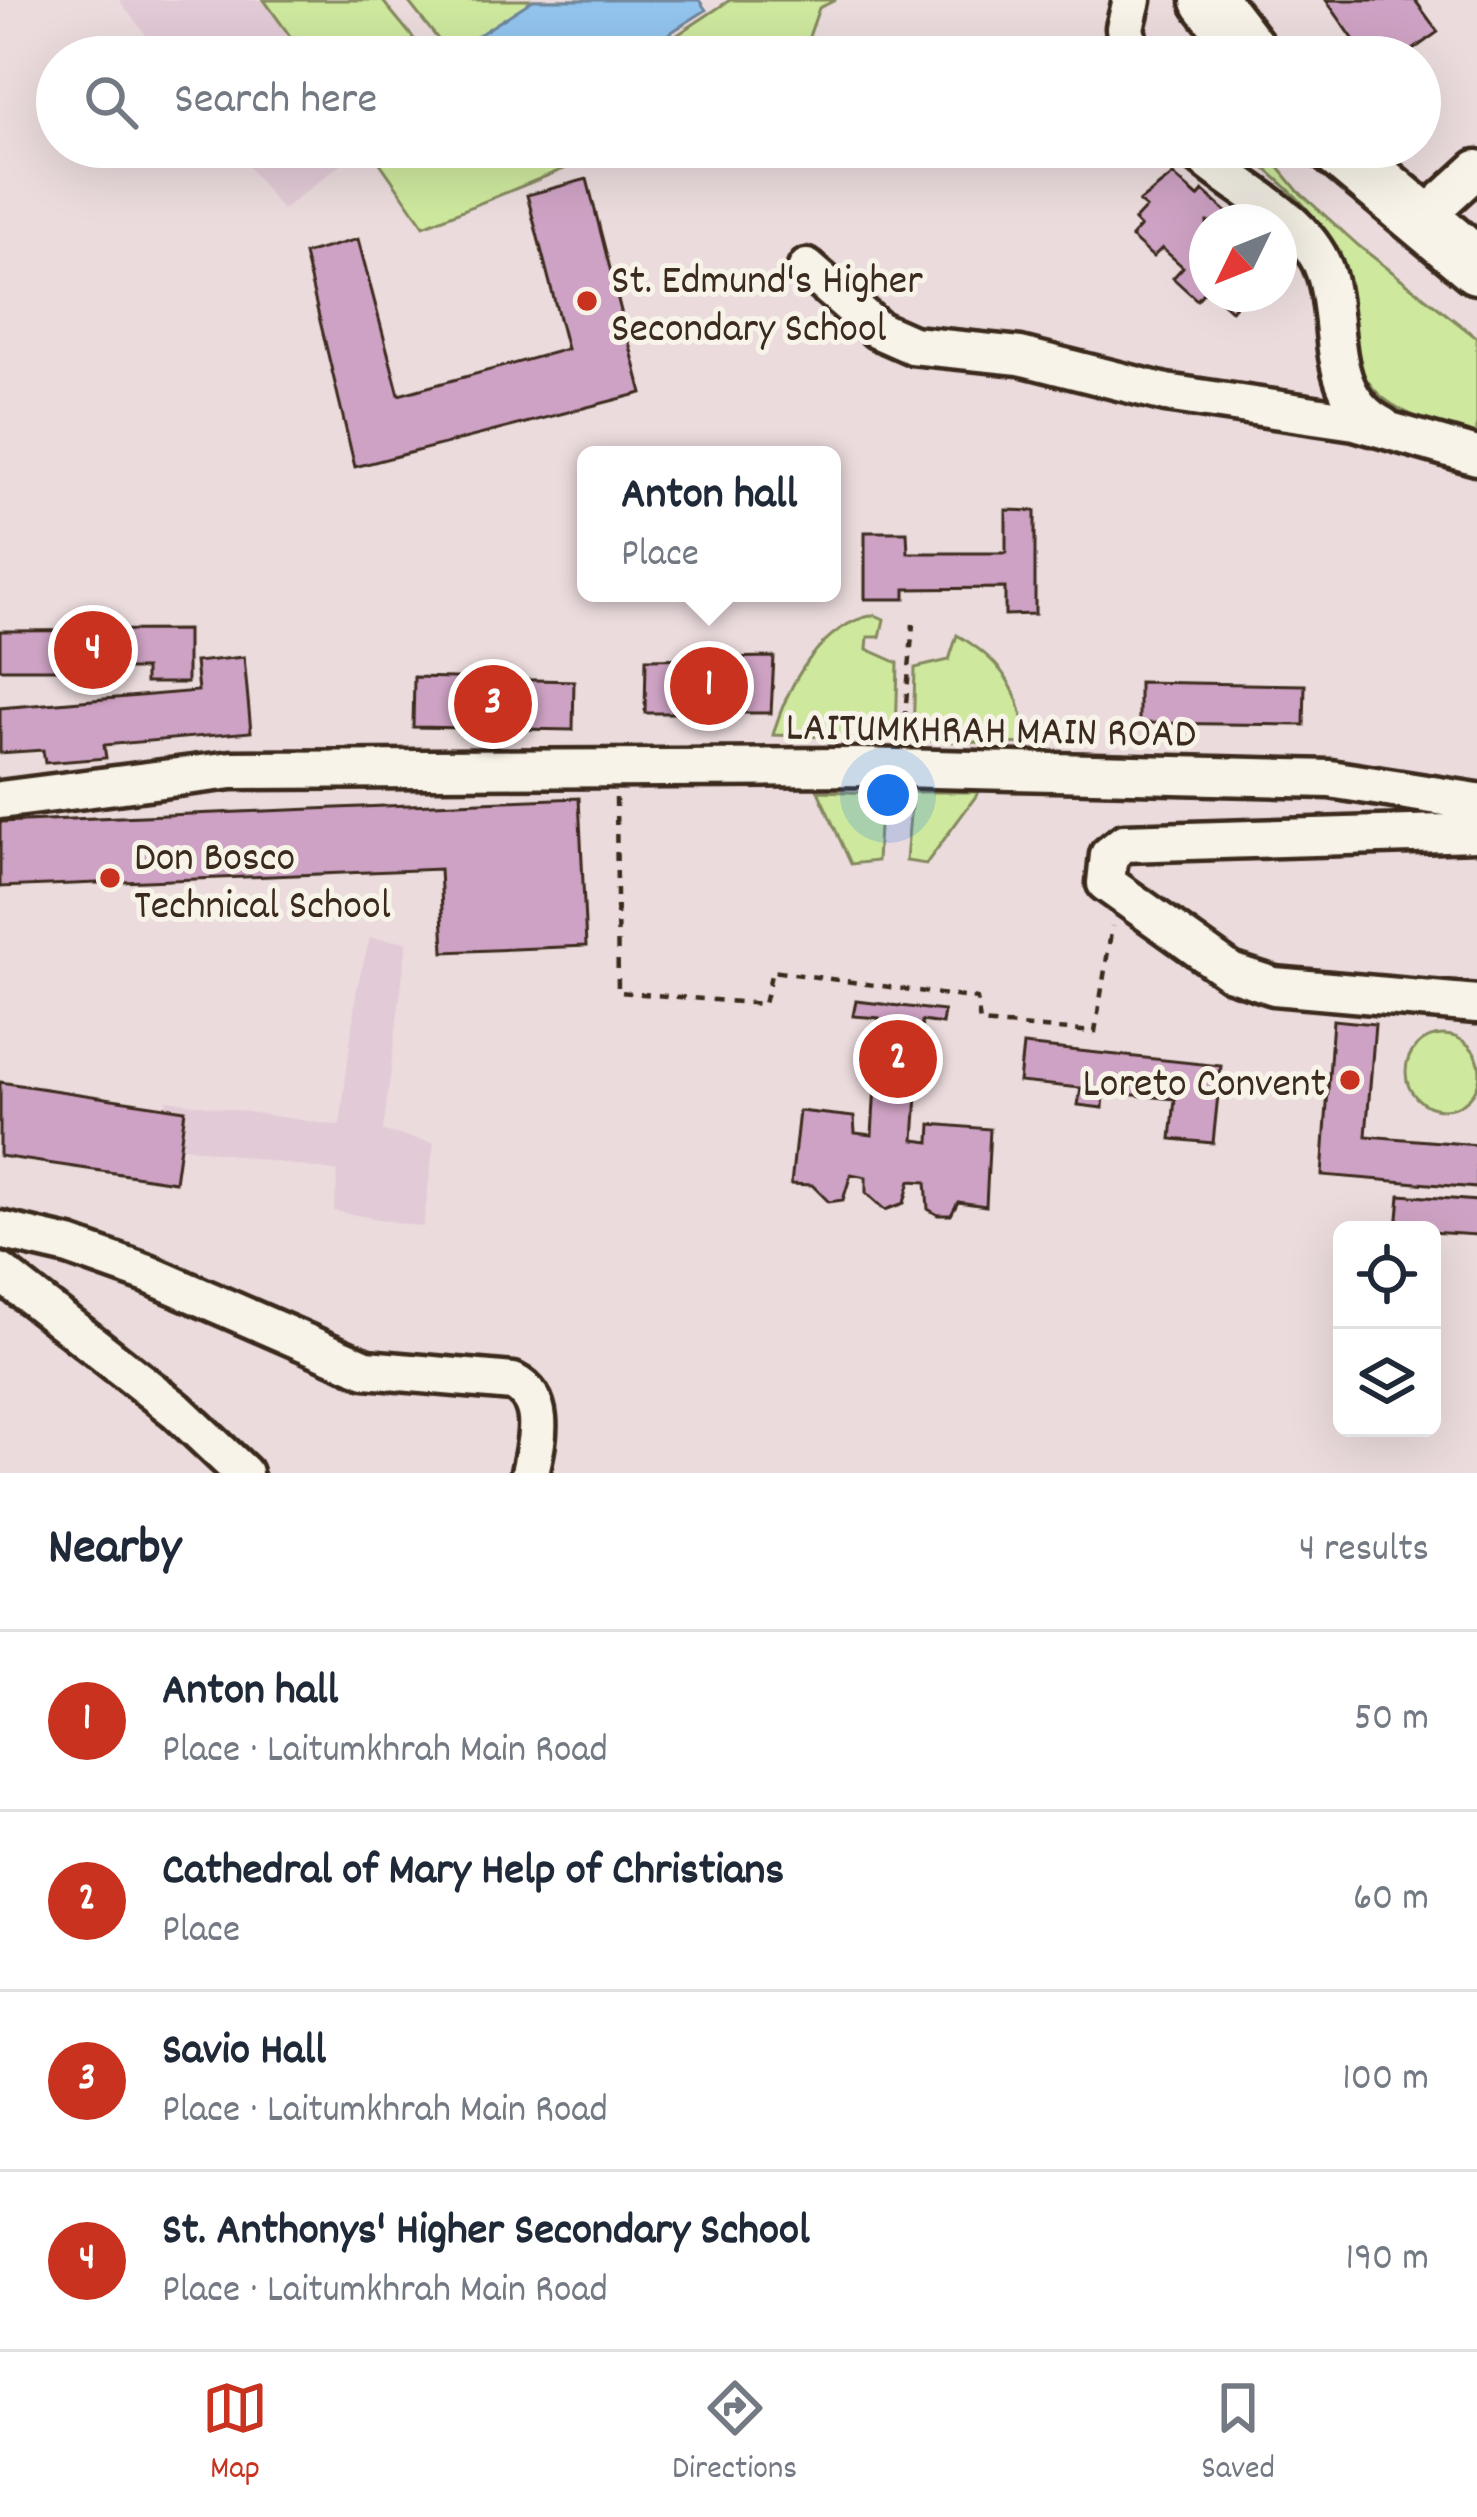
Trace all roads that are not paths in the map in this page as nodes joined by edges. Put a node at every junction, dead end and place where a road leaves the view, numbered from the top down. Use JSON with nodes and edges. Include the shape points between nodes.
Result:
{"nodes":[{"id":1,"x":1132,"y":0,"type":"edge"},
{"id":2,"x":1209,"y":0,"type":"edge"},
{"id":3,"x":1127,"y":36,"type":"edge"},
{"id":4,"x":1237,"y":36,"type":"edge"},
{"id":5,"x":1217,"y":168,"type":"edge"},
{"id":6,"x":1359,"y":168,"type":"edge"},
{"id":7,"x":1477,"y":169,"type":"edge"},
{"id":8,"x":1420,"y":221,"type":"junction"},
{"id":9,"x":1477,"y":266,"type":"edge"},
{"id":10,"x":807,"y":268,"type":"dead end"},
{"id":11,"x":1386,"y":428,"type":"junction"},
{"id":12,"x":1477,"y":456,"type":"edge"},
{"id":13,"x":0,"y":800,"type":"edge"},
{"id":14,"x":1477,"y":802,"type":"edge"},
{"id":15,"x":1477,"y":832,"type":"edge"},
{"id":16,"x":1477,"y":1004,"type":"edge"},
{"id":17,"x":0,"y":1230,"type":"edge"},
{"id":18,"x":0,"y":1272,"type":"edge"},
{"id":19,"x":243,"y":1473,"type":"edge"},
{"id":20,"x":530,"y":1473,"type":"edge"}],
"edges":[{"from":1,"to":3,"type":"street"},
{"from":2,"to":4,"type":"highway"},
{"from":5,"to":11,"type":"street","via":[[1307,244],[1325,271],[1339,371],[1358,405]]},
{"from":6,"to":8,"type":"highway"},
{"from":7,"to":8,"type":"street"},
{"from":8,"to":9,"type":"highway"},
{"from":10,"to":11,"type":"street","via":[[878,330],[912,345],[1021,356],[1166,393]]},
{"from":11,"to":12,"type":"street"},
{"from":13,"to":14,"type":"street","name":"LAITUMKHRAH MAIN ROAD","via":[[232,770],[900,768],[1330,779]]},
{"from":15,"to":16,"type":"street","via":[[1124,843],[1109,855],[1106,883],[1231,972],[1274,986]]},
{"from":17,"to":20,"type":"street","via":[[148,1274],[367,1369],[513,1382],[536,1407]]},
{"from":18,"to":19,"type":"street"}]}
